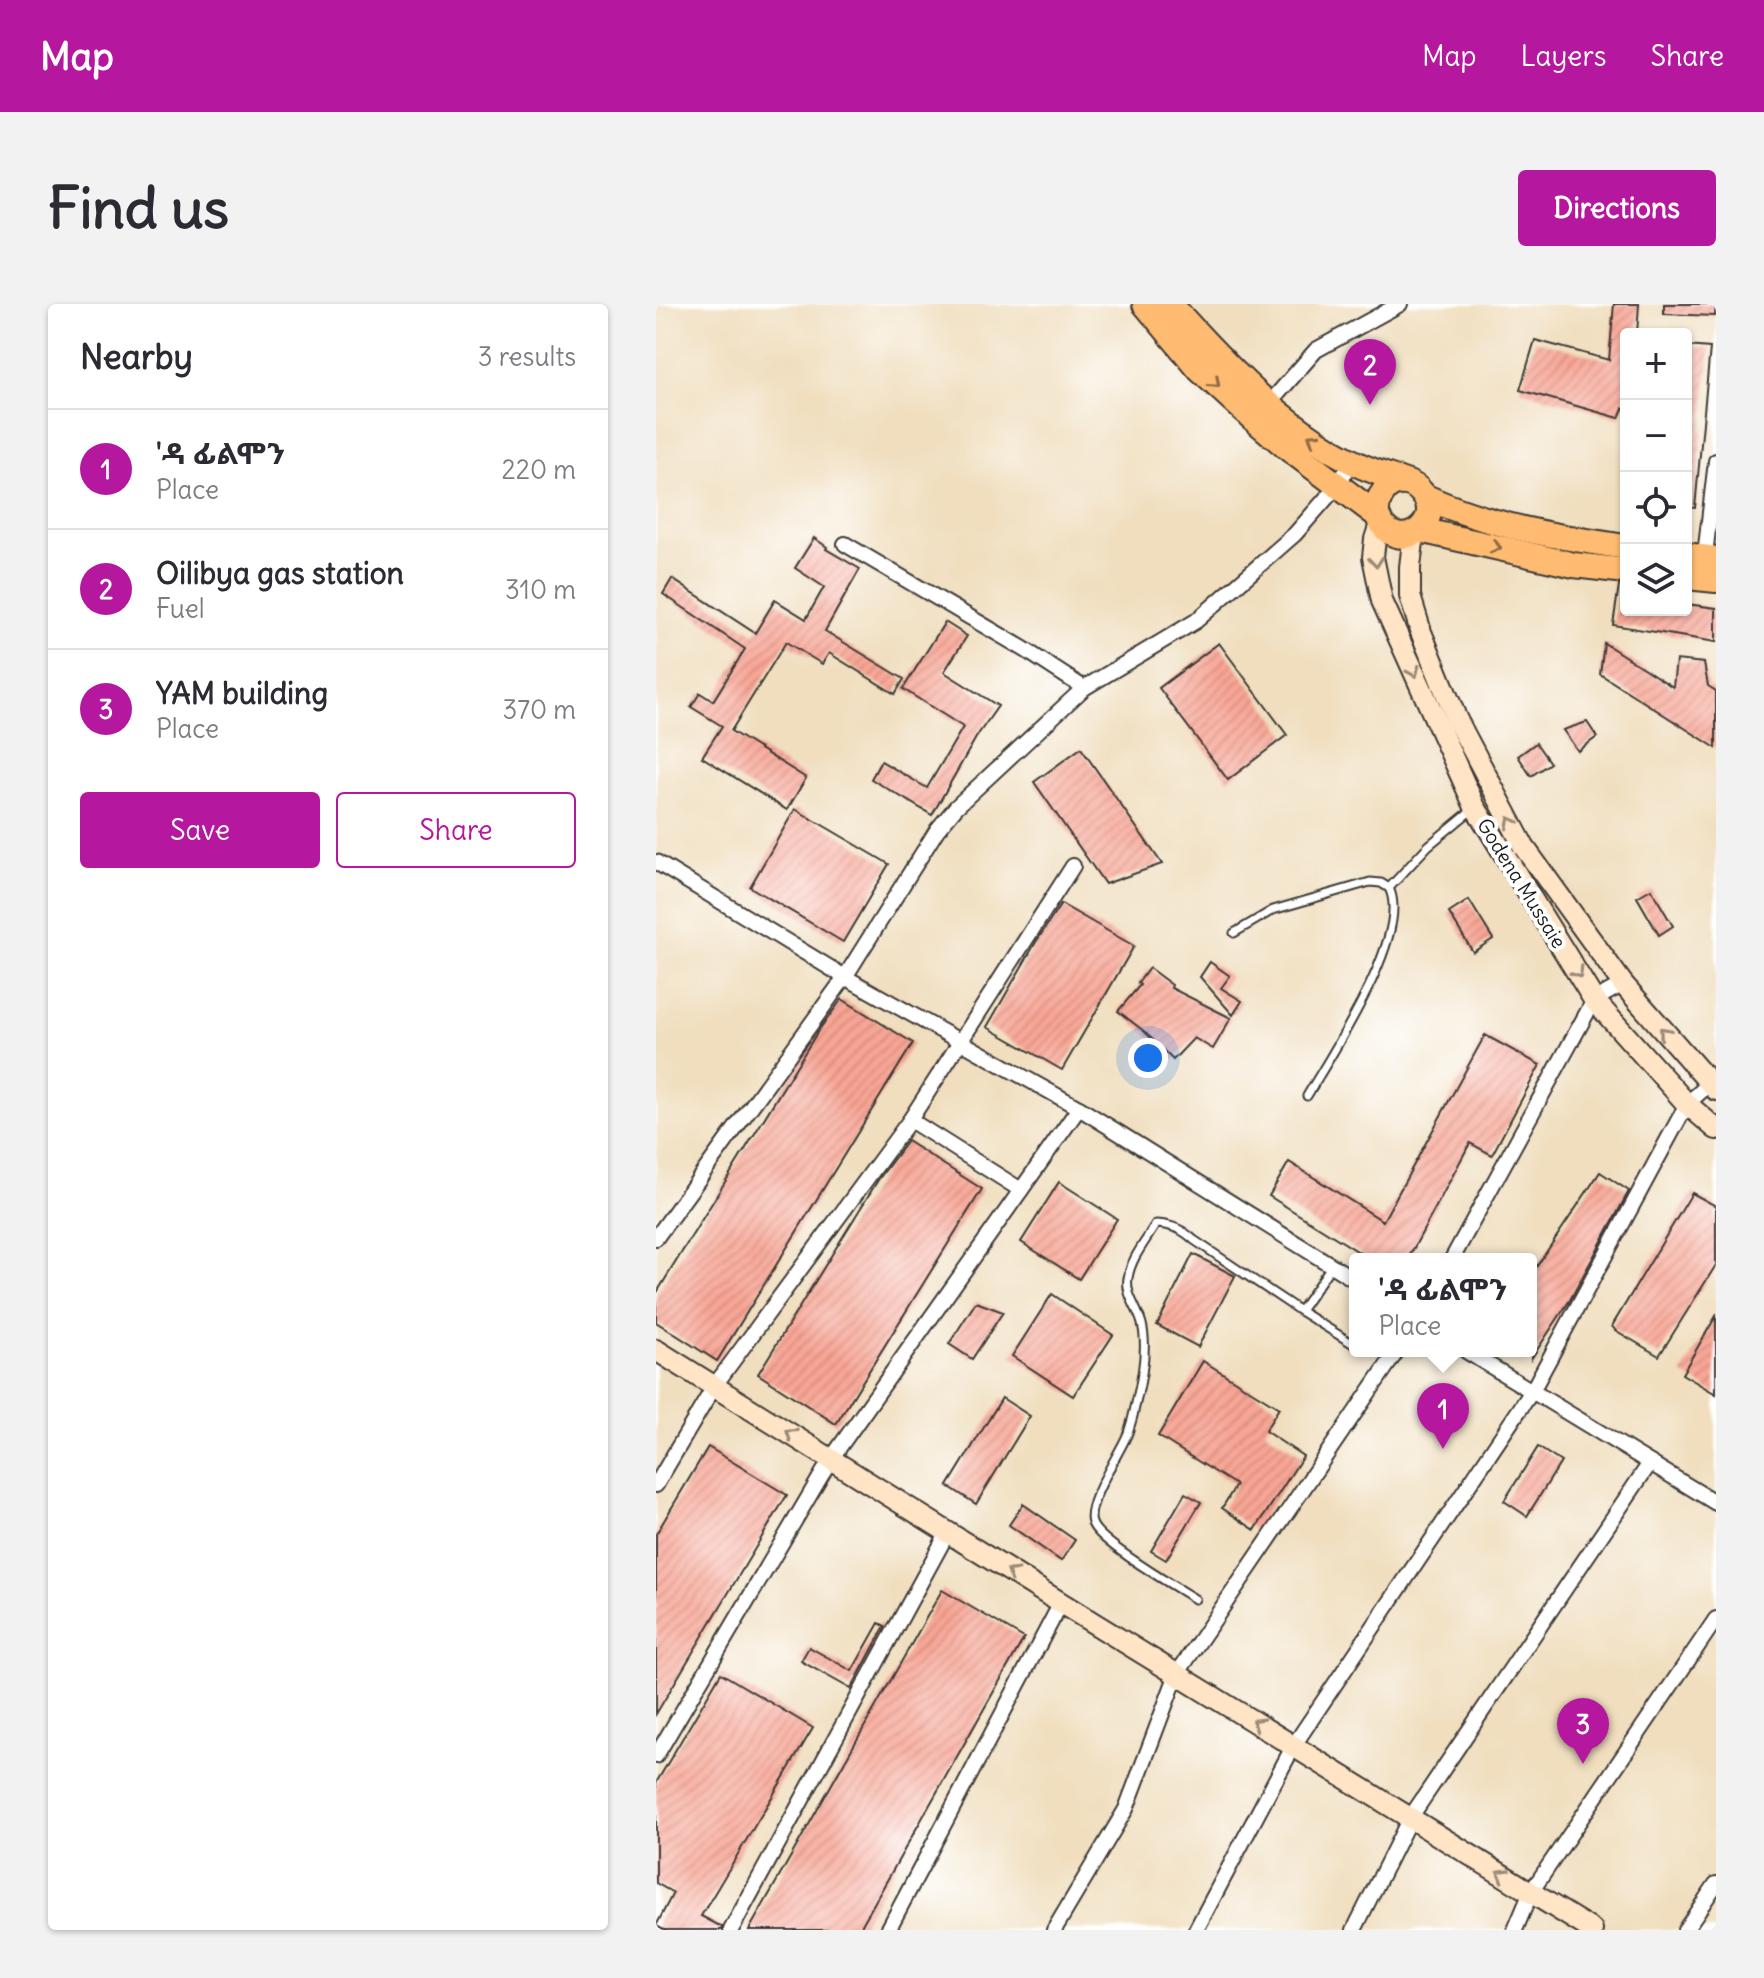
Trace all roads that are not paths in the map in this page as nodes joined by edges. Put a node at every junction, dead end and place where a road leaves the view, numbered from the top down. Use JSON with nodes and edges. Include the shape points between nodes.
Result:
{"nodes":[{"id":1,"x":1145,"y":304,"type":"edge"},
{"id":2,"x":1170,"y":304,"type":"edge"},
{"id":3,"x":1400,"y":304,"type":"edge"},
{"id":4,"x":1190,"y":342,"type":"junction"},
{"id":5,"x":1268,"y":405,"type":"junction"},
{"id":6,"x":1716,"y":461,"type":"edge"},
{"id":7,"x":1352,"y":462,"type":"junction"},
{"id":8,"x":1337,"y":486,"type":"junction"},
{"id":9,"x":1417,"y":490,"type":"junction"},
{"id":10,"x":1378,"y":520,"type":"junction"},
{"id":11,"x":1417,"y":532,"type":"junction"},
{"id":12,"x":1576,"y":540,"type":"junction"},
{"id":13,"x":845,"y":544,"type":"dead end"},
{"id":14,"x":1620,"y":546,"type":"edge"},
{"id":15,"x":1574,"y":565,"type":"junction"},
{"id":16,"x":1702,"y":568,"type":"edge"},
{"id":17,"x":1620,"y":570,"type":"edge"},
{"id":18,"x":1084,"y":688,"type":"junction"},
{"id":19,"x":1448,"y":724,"type":"junction"},
{"id":20,"x":1475,"y":807,"type":"junction"},
{"id":21,"x":656,"y":862,"type":"edge"},
{"id":22,"x":1073,"y":866,"type":"dead end"},
{"id":23,"x":1389,"y":888,"type":"junction"},
{"id":24,"x":1234,"y":933,"type":"dead end"},
{"id":25,"x":845,"y":977,"type":"junction"},
{"id":26,"x":1623,"y":984,"type":"junction"},
{"id":27,"x":1594,"y":1000,"type":"junction"},
{"id":28,"x":960,"y":1041,"type":"junction"},
{"id":29,"x":1713,"y":1087,"type":"edge"},
{"id":30,"x":1307,"y":1096,"type":"dead end"},
{"id":31,"x":1687,"y":1104,"type":"junction"},
{"id":32,"x":1079,"y":1108,"type":"junction"},
{"id":33,"x":910,"y":1120,"type":"junction"},
{"id":34,"x":1716,"y":1129,"type":"edge"},
{"id":35,"x":1021,"y":1190,"type":"junction"},
{"id":36,"x":656,"y":1238,"type":"edge"},
{"id":37,"x":1455,"y":1253,"type":"edge"},
{"id":38,"x":1332,"y":1265,"type":"junction"},
{"id":39,"x":1349,"y":1276,"type":"edge"},
{"id":40,"x":1300,"y":1311,"type":"junction"},
{"id":41,"x":1349,"y":1341,"type":"edge"},
{"id":42,"x":656,"y":1350,"type":"edge"},
{"id":43,"x":1393,"y":1357,"type":"edge"},
{"id":44,"x":1476,"y":1357,"type":"edge"},
{"id":45,"x":715,"y":1385,"type":"junction"},
{"id":46,"x":1532,"y":1391,"type":"junction"},
{"id":47,"x":831,"y":1459,"type":"junction"},
{"id":48,"x":1650,"y":1463,"type":"junction"},
{"id":49,"x":656,"y":1485,"type":"edge"},
{"id":50,"x":1716,"y":1503,"type":"edge"},
{"id":51,"x":948,"y":1532,"type":"junction"},
{"id":52,"x":1195,"y":1599,"type":"dead end"},
{"id":53,"x":1061,"y":1603,"type":"junction"},
{"id":54,"x":1716,"y":1619,"type":"edge"},
{"id":55,"x":1177,"y":1674,"type":"junction"},
{"id":56,"x":1294,"y":1745,"type":"junction"},
{"id":57,"x":656,"y":1756,"type":"edge"},
{"id":58,"x":1410,"y":1818,"type":"junction"},
{"id":59,"x":1716,"y":1884,"type":"edge"},
{"id":60,"x":1531,"y":1892,"type":"junction"},
{"id":61,"x":731,"y":1930,"type":"edge"},
{"id":62,"x":888,"y":1930,"type":"edge"},
{"id":63,"x":1054,"y":1930,"type":"edge"},
{"id":64,"x":1196,"y":1930,"type":"edge"},
{"id":65,"x":1354,"y":1930,"type":"edge"},
{"id":66,"x":1515,"y":1930,"type":"edge"},
{"id":67,"x":1592,"y":1930,"type":"edge"},
{"id":68,"x":1685,"y":1930,"type":"edge"}],
"edges":[{"from":1,"to":4,"type":"main road"},
{"from":2,"to":4,"type":"main road"},
{"from":3,"to":5,"type":"street","via":[[1316,350]]},
{"from":4,"to":5,"type":"main road"},
{"from":4,"to":8,"type":"main road","one_way":true,"via":[[1200,370]]},
{"from":7,"to":5,"type":"main road","one_way":true},
{"from":6,"to":16,"type":"street"},
{"from":7,"to":8,"type":"street"},
{"from":7,"to":9,"type":"main road"},
{"from":8,"to":10,"type":"main road"},
{"from":8,"to":18,"type":"street","via":[[1295,534],[1196,621]]},
{"from":9,"to":10,"type":"main road","via":[[1399,483],[1384,491],[1376,506]]},
{"from":9,"to":11,"type":"main road","via":[[1429,515]]},
{"from":9,"to":12,"type":"main road","via":[[1468,514]]},
{"from":10,"to":11,"type":"main road","via":[[1399,536]]},
{"from":10,"to":19,"type":"street","name":"Godena Mussaie","one_way":true,"via":[[1373,557],[1382,601]]},
{"from":11,"to":15,"type":"main road","one_way":true},
{"from":11,"to":19,"type":"street","name":"Godena Mussaie","via":[[1410,596]]},
{"from":12,"to":14,"type":"main road"},
{"from":12,"to":15,"type":"main road"},
{"from":13,"to":18,"type":"street"},
{"from":15,"to":17,"type":"main road"},
{"from":18,"to":25,"type":"street","via":[[956,807]]},
{"from":19,"to":20,"type":"street","name":"Godena Mussaie"},
{"from":26,"to":19,"type":"street","name":"Godena Mussaie","one_way":true,"via":[[1524,847]]},
{"from":20,"to":23,"type":"lane"},
{"from":20,"to":27,"type":"street","name":"Godena Mussaie","one_way":true},
{"from":21,"to":25,"type":"street"},
{"from":22,"to":28,"type":"street"},
{"from":23,"to":24,"type":"lane","via":[[1370,882],[1273,910]]},
{"from":23,"to":30,"type":"lane","via":[[1392,927],[1378,966]]},
{"from":25,"to":28,"type":"street"},
{"from":25,"to":36,"type":"street"},
{"from":26,"to":27,"type":"street"},
{"from":29,"to":26,"type":"street","name":"Godena Mussaie","one_way":true},
{"from":27,"to":31,"type":"street","name":"Godena Mussaie"},
{"from":27,"to":37,"type":"street"},
{"from":28,"to":32,"type":"street"},
{"from":28,"to":33,"type":"street"},
{"from":29,"to":31,"type":"street"},
{"from":31,"to":34,"type":"street","name":"Godena Mussaie"},
{"from":31,"to":46,"type":"street"},
{"from":32,"to":35,"type":"street"},
{"from":32,"to":38,"type":"street"},
{"from":33,"to":35,"type":"street"},
{"from":33,"to":45,"type":"street"},
{"from":35,"to":47,"type":"street"},
{"from":38,"to":39,"type":"street"},
{"from":38,"to":40,"type":"lane"},
{"from":40,"to":41,"type":"lane"},
{"from":40,"to":52,"type":"lane","via":[[1171,1225],[1156,1224],[1133,1261],[1127,1288],[1145,1342],[1140,1385],[1128,1433],[1092,1508],[1092,1524],[1104,1539]]},
{"from":42,"to":45,"type":"street"},
{"from":43,"to":55,"type":"street"},
{"from":44,"to":46,"type":"street"},
{"from":47,"to":45,"type":"street","one_way":true},
{"from":45,"to":49,"type":"street"},
{"from":46,"to":48,"type":"street"},
{"from":46,"to":56,"type":"street"},
{"from":47,"to":51,"type":"street"},
{"from":47,"to":57,"type":"street"},
{"from":48,"to":50,"type":"street"},
{"from":48,"to":58,"type":"street"},
{"from":53,"to":51,"type":"street","one_way":true},
{"from":51,"to":61,"type":"street"},
{"from":53,"to":55,"type":"street"},
{"from":53,"to":62,"type":"street"},
{"from":54,"to":60,"type":"street"},
{"from":56,"to":55,"type":"street","one_way":true},
{"from":55,"to":63,"type":"street","via":[[1126,1809]]},
{"from":56,"to":58,"type":"street"},
{"from":56,"to":64,"type":"street"},
{"from":60,"to":58,"type":"street","one_way":true},
{"from":58,"to":65,"type":"street"},
{"from":59,"to":68,"type":"street"},
{"from":60,"to":66,"type":"street"},
{"from":60,"to":67,"type":"street"}]}
